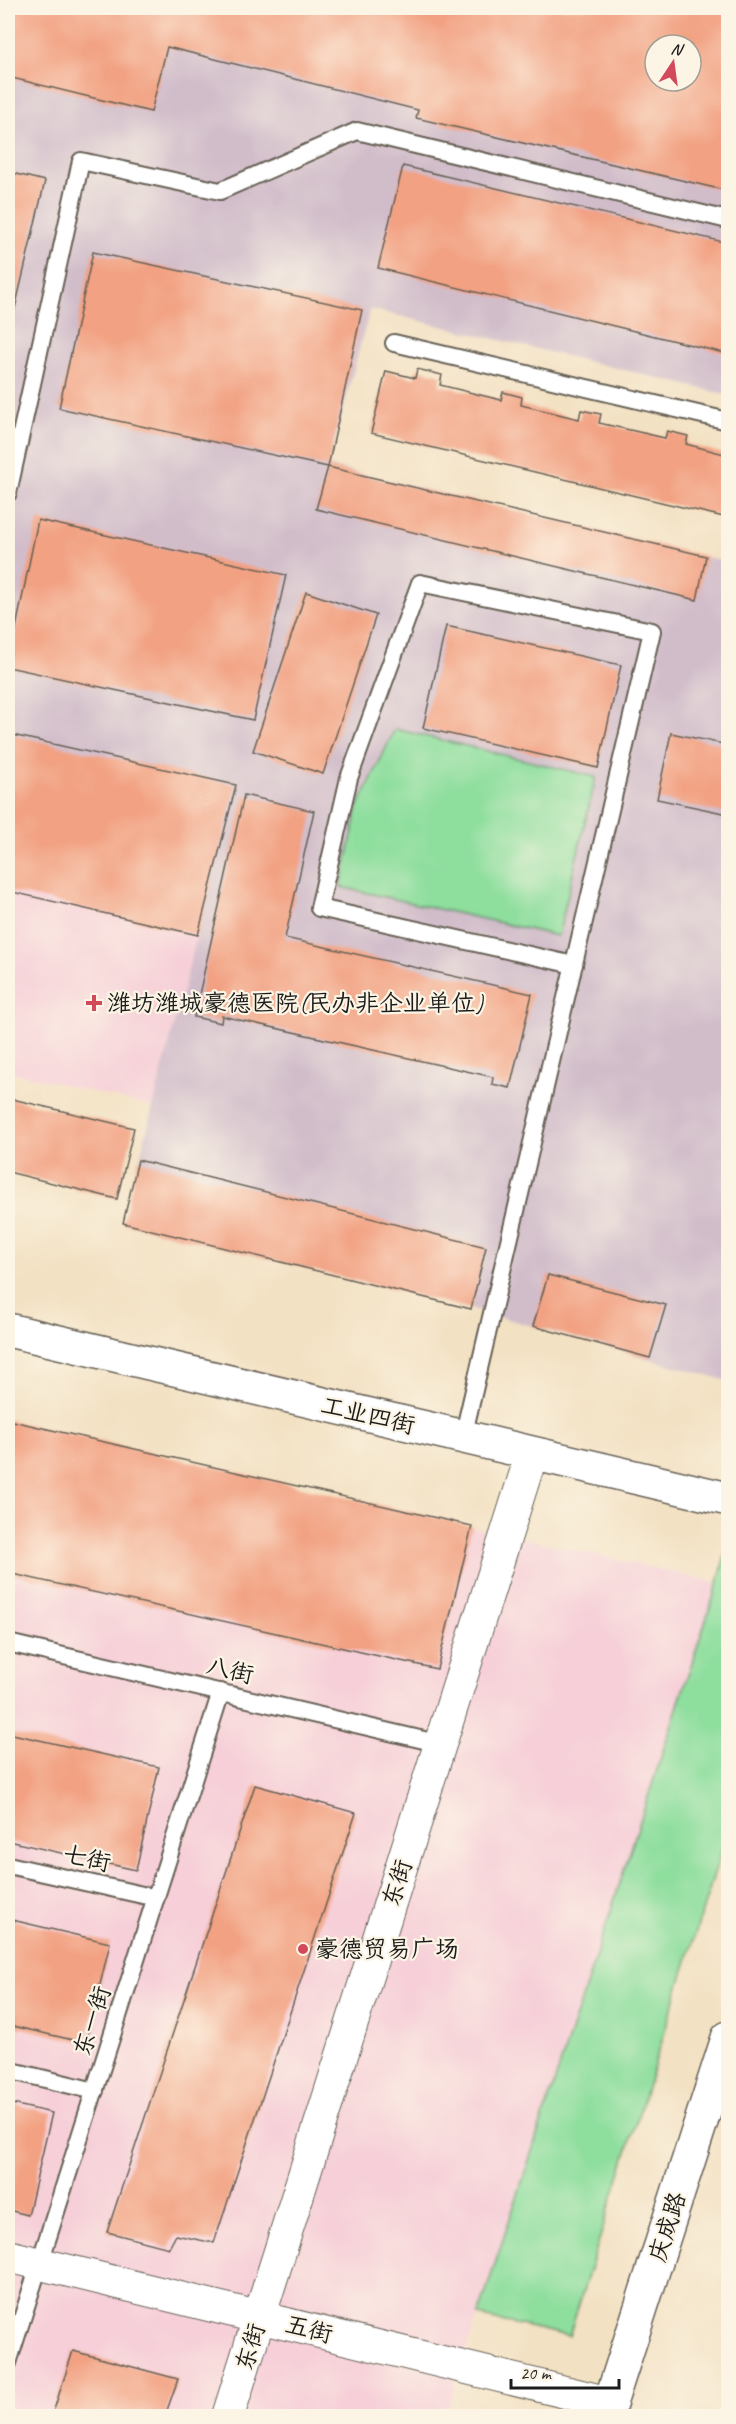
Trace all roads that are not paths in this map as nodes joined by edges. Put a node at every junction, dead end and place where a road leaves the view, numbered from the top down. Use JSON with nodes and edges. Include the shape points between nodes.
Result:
{"nodes":[{"id":1,"x":729,"y":220,"type":"edge"},
{"id":2,"x":394,"y":343,"type":"dead end"},
{"id":3,"x":729,"y":421,"type":"edge"},
{"id":4,"x":8,"y":493,"type":"edge"},
{"id":5,"x":574,"y":964,"type":"junction"},
{"id":6,"x":8,"y":1330,"type":"edge"},
{"id":7,"x":463,"y":1437,"type":"junction"},
{"id":8,"x":532,"y":1453,"type":"junction"},
{"id":9,"x":729,"y":1499,"type":"edge"},
{"id":10,"x":8,"y":1643,"type":"edge"},
{"id":11,"x":221,"y":1692,"type":"junction"},
{"id":12,"x":441,"y":1744,"type":"junction"},
{"id":13,"x":8,"y":1865,"type":"edge"},
{"id":14,"x":156,"y":1898,"type":"junction"},
{"id":15,"x":729,"y":2038,"type":"edge"},
{"id":16,"x":8,"y":2070,"type":"edge"},
{"id":17,"x":94,"y":2091,"type":"junction"},
{"id":18,"x":8,"y":2256,"type":"edge"},
{"id":19,"x":39,"y":2264,"type":"junction"},
{"id":20,"x":259,"y":2317,"type":"junction"},
{"id":21,"x":8,"y":2364,"type":"edge"},
{"id":22,"x":608,"y":2410,"type":"edge"},
{"id":23,"x":228,"y":2416,"type":"edge"}],
"edges":[{"from":1,"to":4,"type":"lane","via":[[357,131],[220,191],[81,161]]},
{"from":2,"to":3,"type":"lane"},
{"from":5,"to":5,"type":"lane","via":[[319,908],[349,778],[420,583],[652,631]]},
{"from":5,"to":7,"type":"lane"},
{"from":6,"to":7,"type":"street","name":"工业四街"},
{"from":7,"to":8,"type":"street","name":"工业四街"},
{"from":8,"to":9,"type":"street","name":"工业四街"},
{"from":8,"to":12,"type":"street","name":"东街"},
{"from":10,"to":11,"type":"lane","name":"八街"},
{"from":11,"to":12,"type":"lane","name":"八街"},
{"from":11,"to":14,"type":"lane","name":"东一街"},
{"from":12,"to":20,"type":"street","name":"东街"},
{"from":13,"to":14,"type":"lane","name":"七街"},
{"from":14,"to":17,"type":"lane","name":"东一街"},
{"from":15,"to":22,"type":"street","name":"庆成路"},
{"from":16,"to":17,"type":"lane"},
{"from":17,"to":19,"type":"lane","name":"东一街"},
{"from":18,"to":19,"type":"street","name":"五街"},
{"from":19,"to":20,"type":"street","name":"五街"},
{"from":19,"to":21,"type":"lane","name":"东一街"},
{"from":20,"to":22,"type":"street","name":"五街"},
{"from":20,"to":23,"type":"street","name":"东街"}]}
